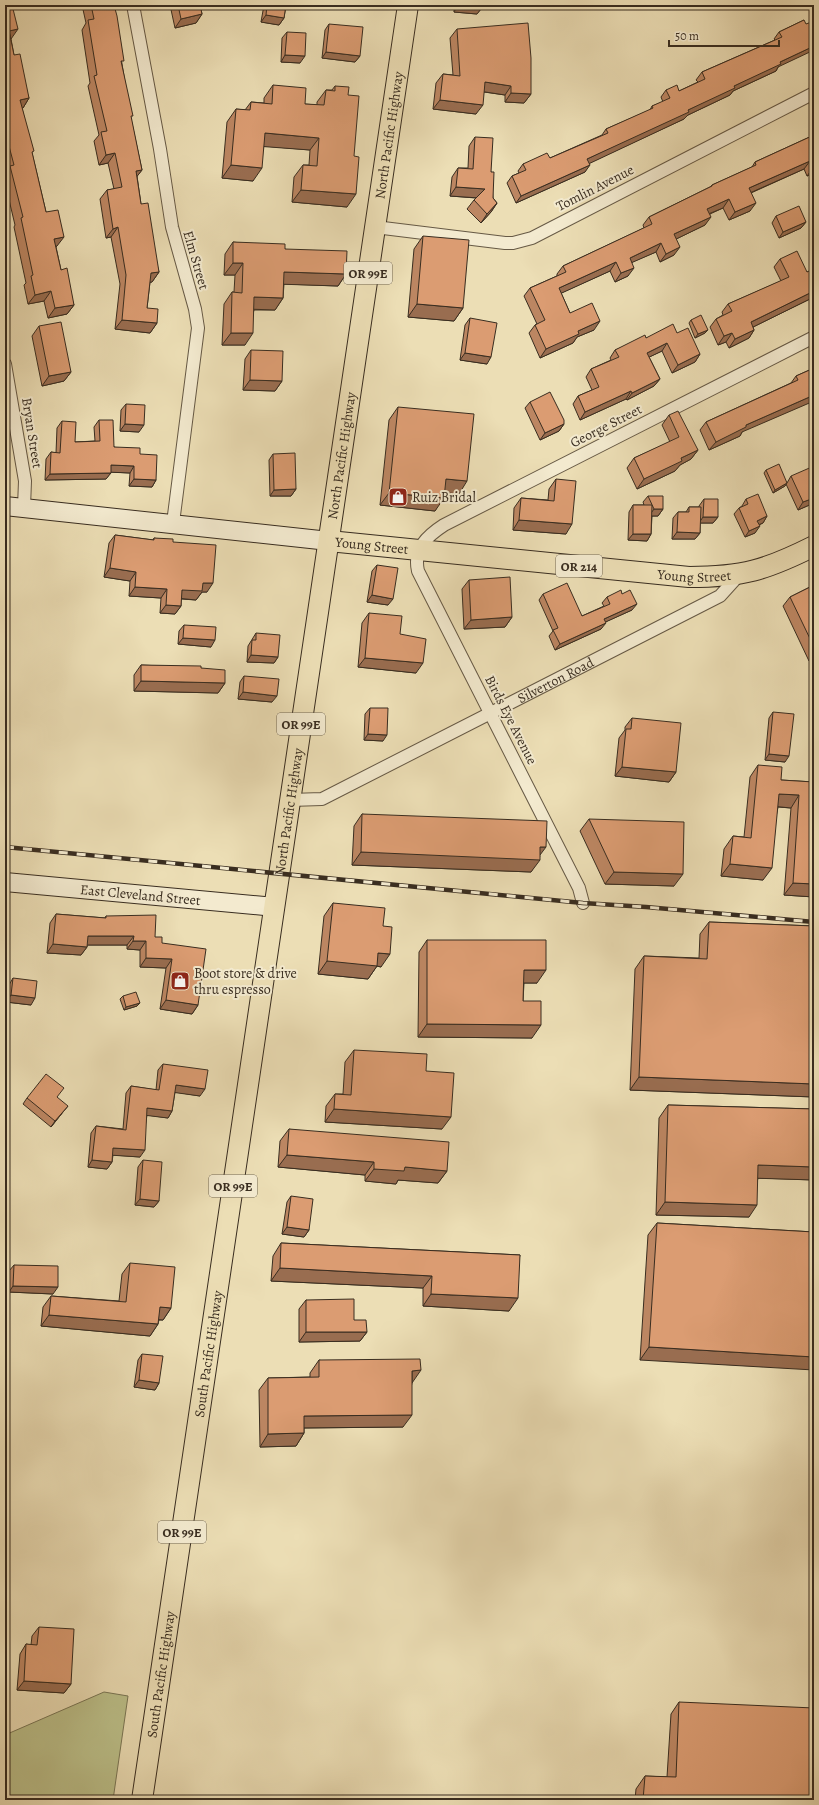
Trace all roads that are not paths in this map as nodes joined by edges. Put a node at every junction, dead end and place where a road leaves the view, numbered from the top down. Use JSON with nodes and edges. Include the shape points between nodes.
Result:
{"nodes":[{"id":1,"x":133,"y":5,"type":"edge"},
{"id":2,"x":408,"y":5,"type":"edge"},
{"id":3,"x":814,"y":93,"type":"edge"},
{"id":4,"x":375,"y":227,"type":"junction"},
{"id":5,"x":814,"y":337,"type":"edge"},
{"id":6,"x":5,"y":364,"type":"edge"},
{"id":7,"x":5,"y":506,"type":"edge"},
{"id":8,"x":24,"y":507,"type":"junction"},
{"id":9,"x":173,"y":523,"type":"junction"},
{"id":10,"x":329,"y":541,"type":"junction"},
{"id":11,"x":814,"y":546,"type":"edge"},
{"id":12,"x":419,"y":550,"type":"junction"},
{"id":13,"x":739,"y":575,"type":"junction"},
{"id":14,"x":491,"y":714,"type":"junction"},
{"id":15,"x":290,"y":800,"type":"junction"},
{"id":16,"x":5,"y":882,"type":"edge"},
{"id":17,"x":583,"y":903,"type":"dead end"},
{"id":18,"x":275,"y":907,"type":"junction"},
{"id":19,"x":142,"y":1800,"type":"edge"}],
"edges":[{"from":1,"to":9,"type":"street","name":"Elm Street","via":[[172,227],[198,328]]},
{"from":2,"to":4,"type":"main road","name":"North Pacific Highway","number":"OR 99E"},
{"from":3,"to":4,"type":"street","name":"Tomlin Avenue","via":[[532,238],[505,243]]},
{"from":4,"to":10,"type":"main road","name":"North Pacific Highway","number":"OR 99E"},
{"from":5,"to":12,"type":"street","name":"George Street","via":[[444,525],[427,536]]},
{"from":6,"to":8,"type":"street","name":"Bryan Street","via":[[25,481]]},
{"from":7,"to":8,"type":"main road","name":"Young Street"},
{"from":8,"to":9,"type":"main road","name":"Young Street"},
{"from":9,"to":10,"type":"main road","name":"Young Street"},
{"from":10,"to":12,"type":"main road","name":"Young Street","number":"OR 214"},
{"from":10,"to":15,"type":"main road","name":"North Pacific Highway","number":"OR 99E"},
{"from":11,"to":13,"type":"main road","number":"OR 214","via":[[772,566]]},
{"from":12,"to":13,"type":"main road","name":"Young Street","number":"OR 214","via":[[670,576]]},
{"from":12,"to":14,"type":"street","name":"Birds Eye Avenue","via":[[416,561],[418,571]]},
{"from":13,"to":14,"type":"street","name":"Silverton Road","via":[[720,596]]},
{"from":14,"to":15,"type":"street","name":"Silverton Road","via":[[322,799]]},
{"from":14,"to":17,"type":"street","name":"Birds Eye Avenue","via":[[579,888]]},
{"from":15,"to":18,"type":"main road","name":"North Pacific Highway","number":"OR 99E"},
{"from":16,"to":18,"type":"main road","name":"East Cleveland Street"},
{"from":18,"to":19,"type":"main road","name":"South Pacific Highway","number":"OR 99E"}]}
